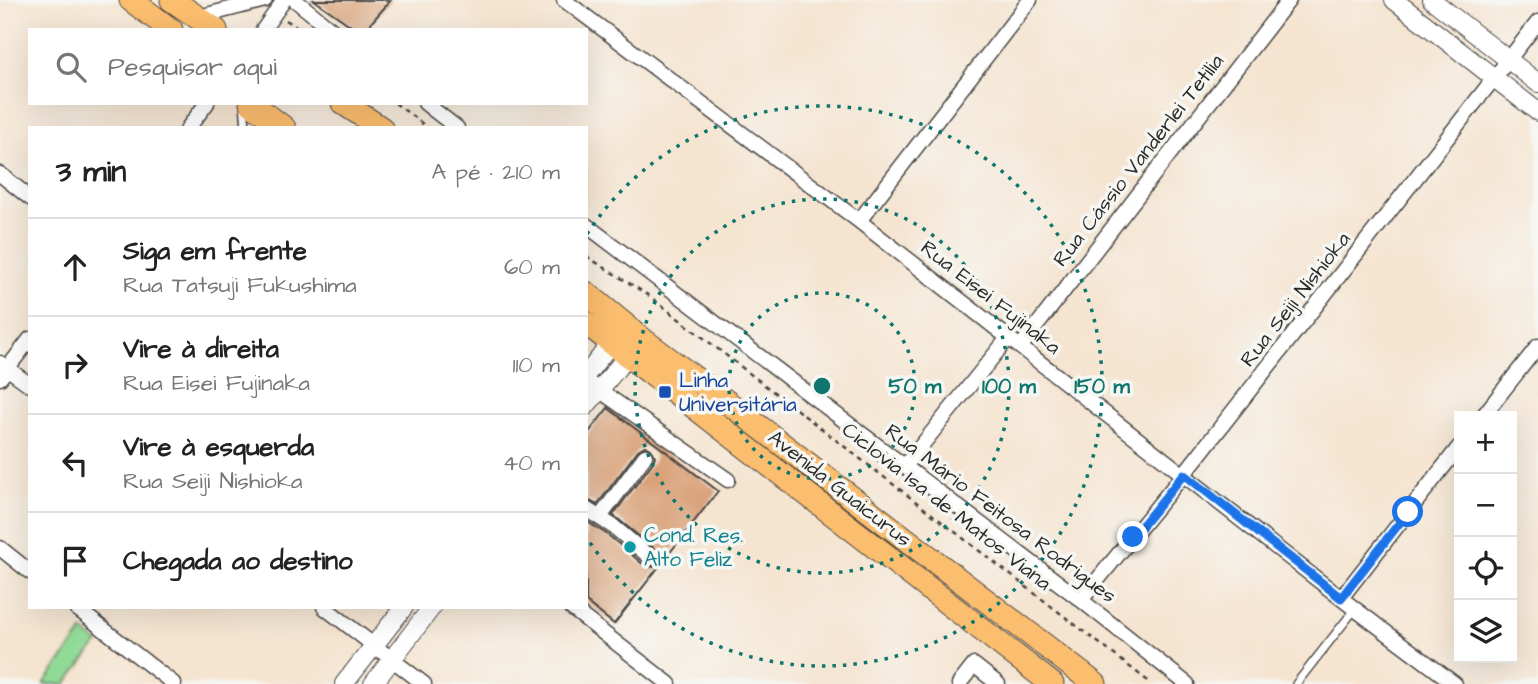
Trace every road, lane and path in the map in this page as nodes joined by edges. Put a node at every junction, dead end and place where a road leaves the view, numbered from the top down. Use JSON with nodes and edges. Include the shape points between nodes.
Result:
{"nodes":[{"id":1,"x":131,"y":0,"type":"edge"},
{"id":2,"x":172,"y":0,"type":"edge"},
{"id":3,"x":265,"y":0,"type":"edge"},
{"id":4,"x":284,"y":0,"type":"edge"},
{"id":5,"x":295,"y":0,"type":"edge"},
{"id":6,"x":564,"y":0,"type":"edge"},
{"id":7,"x":1030,"y":0,"type":"edge"},
{"id":8,"x":1289,"y":0,"type":"edge"},
{"id":9,"x":1394,"y":0,"type":"edge"},
{"id":10,"x":1432,"y":0,"type":"edge"},
{"id":11,"x":274,"y":13,"type":"junction"},
{"id":12,"x":195,"y":18,"type":"junction"},
{"id":13,"x":1538,"y":22,"type":"edge"},
{"id":14,"x":168,"y":28,"type":"edge"},
{"id":15,"x":212,"y":28,"type":"edge"},
{"id":16,"x":264,"y":28,"type":"edge"},
{"id":17,"x":299,"y":28,"type":"edge"},
{"id":18,"x":330,"y":28,"type":"edge"},
{"id":19,"x":1510,"y":60,"type":"junction"},
{"id":20,"x":1496,"y":78,"type":"junction"},
{"id":21,"x":1538,"y":83,"type":"edge"},
{"id":22,"x":205,"y":105,"type":"edge"},
{"id":23,"x":244,"y":105,"type":"edge"},
{"id":24,"x":254,"y":105,"type":"edge"},
{"id":25,"x":347,"y":105,"type":"edge"},
{"id":26,"x":397,"y":105,"type":"edge"},
{"id":27,"x":428,"y":105,"type":"edge"},
{"id":28,"x":1538,"y":112,"type":"edge"},
{"id":29,"x":373,"y":117,"type":"edge"},
{"id":30,"x":190,"y":126,"type":"edge"},
{"id":31,"x":246,"y":126,"type":"edge"},
{"id":32,"x":281,"y":126,"type":"edge"},
{"id":33,"x":425,"y":126,"type":"edge"},
{"id":34,"x":454,"y":126,"type":"edge"},
{"id":35,"x":0,"y":174,"type":"edge"},
{"id":36,"x":28,"y":196,"type":"edge"},
{"id":37,"x":859,"y":222,"type":"junction"},
{"id":38,"x":588,"y":227,"type":"edge"},
{"id":39,"x":588,"y":257,"type":"edge"},
{"id":40,"x":588,"y":295,"type":"edge"},
{"id":41,"x":588,"y":324,"type":"edge"},
{"id":42,"x":627,"y":340,"type":"junction"},
{"id":43,"x":28,"y":341,"type":"edge"},
{"id":44,"x":1014,"y":342,"type":"junction"},
{"id":45,"x":1538,"y":346,"type":"edge"},
{"id":46,"x":3,"y":370,"type":"edge"},
{"id":47,"x":588,"y":373,"type":"edge"},
{"id":48,"x":28,"y":384,"type":"edge"},
{"id":49,"x":592,"y":386,"type":"edge"},
{"id":50,"x":1487,"y":411,"type":"edge"},
{"id":51,"x":1454,"y":453,"type":"edge"},
{"id":52,"x":645,"y":456,"type":"dead end"},
{"id":53,"x":905,"y":466,"type":"junction"},
{"id":54,"x":1184,"y":474,"type":"junction"},
{"id":55,"x":728,"y":480,"type":"dead end"},
{"id":56,"x":588,"y":510,"type":"edge"},
{"id":57,"x":600,"y":517,"type":"junction"},
{"id":58,"x":0,"y":548,"type":"edge"},
{"id":59,"x":651,"y":558,"type":"dead end"},
{"id":60,"x":28,"y":570,"type":"edge"},
{"id":61,"x":1341,"y":598,"type":"junction"},
{"id":62,"x":1081,"y":600,"type":"junction"},
{"id":63,"x":78,"y":609,"type":"edge"},
{"id":64,"x":327,"y":609,"type":"edge"},
{"id":65,"x":402,"y":609,"type":"edge"},
{"id":66,"x":430,"y":609,"type":"edge"},
{"id":67,"x":573,"y":609,"type":"edge"},
{"id":68,"x":1355,"y":609,"type":"junction"},
{"id":69,"x":374,"y":645,"type":"junction"},
{"id":70,"x":392,"y":659,"type":"junction"},
{"id":71,"x":174,"y":684,"type":"edge"},
{"id":72,"x":344,"y":684,"type":"edge"},
{"id":73,"x":373,"y":684,"type":"edge"},
{"id":74,"x":424,"y":684,"type":"edge"},
{"id":75,"x":669,"y":684,"type":"edge"},
{"id":76,"x":959,"y":684,"type":"edge"},
{"id":77,"x":998,"y":684,"type":"edge"},
{"id":78,"x":1052,"y":684,"type":"edge"},
{"id":79,"x":1095,"y":684,"type":"edge"},
{"id":80,"x":1152,"y":684,"type":"edge"},
{"id":81,"x":1187,"y":684,"type":"edge"},
{"id":82,"x":1296,"y":684,"type":"edge"},
{"id":83,"x":1455,"y":684,"type":"edge"}],
"edges":[{"from":1,"to":14,"type":"main road"},
{"from":2,"to":12,"type":"main road"},
{"from":3,"to":12,"type":"street"},
{"from":4,"to":11,"type":"street"},
{"from":5,"to":18,"type":"street"},
{"from":6,"to":37,"type":"street","name":"Rua Eisei Fujinaka"},
{"from":7,"to":37,"type":"street"},
{"from":8,"to":44,"type":"street","name":"Rua Cássio Vanderlei Tetilia"},
{"from":9,"to":20,"type":"street"},
{"from":10,"to":19,"type":"street"},
{"from":11,"to":16,"type":"street"},
{"from":11,"to":17,"type":"path"},
{"from":12,"to":15,"type":"main road"},
{"from":13,"to":19,"type":"street","name":"Rua Seiji Nishioka"},
{"from":19,"to":20,"type":"street","name":"Rua Seiji Nishioka"},
{"from":19,"to":21,"type":"street"},
{"from":20,"to":28,"type":"street"},
{"from":20,"to":54,"type":"street","name":"Rua Seiji Nishioka"},
{"from":22,"to":30,"type":"street"},
{"from":23,"to":31,"type":"lane"},
{"from":24,"to":32,"type":"main road"},
{"from":25,"to":29,"type":"main road"},
{"from":26,"to":33,"type":"path"},
{"from":27,"to":34,"type":"street"},
{"from":35,"to":36,"type":"street"},
{"from":37,"to":44,"type":"street","name":"Rua Eisei Fujinaka"},
{"from":38,"to":53,"type":"street","name":"Rua Mário Feitosa Rodrigues"},
{"from":39,"to":80,"type":"path","name":"Ciclovia Isa de Matos Viana","via":[[648,295]]},
{"from":40,"to":42,"type":"main road","name":"Avenida Guaicurus"},
{"from":41,"to":42,"type":"main road","name":"Avenida Guaicurus"},
{"from":42,"to":47,"type":"street"},
{"from":42,"to":49,"type":"street"},
{"from":42,"to":78,"type":"main road","name":"Avenida Guaicurus"},
{"from":42,"to":79,"type":"main road","name":"Avenida Guaicurus","via":[[727,402]]},
{"from":43,"to":46,"type":"street"},
{"from":44,"to":53,"type":"street","name":"Rua Cássio Vanderlei Tetilia"},
{"from":44,"to":54,"type":"street","name":"Rua Eisei Fujinaka"},
{"from":45,"to":50,"type":"street"},
{"from":46,"to":48,"type":"street"},
{"from":49,"to":55,"type":"street"},
{"from":51,"to":61,"type":"street"},
{"from":52,"to":57,"type":"street"},
{"from":53,"to":62,"type":"street","name":"Rua Mário Feitosa Rodrigues"},
{"from":54,"to":61,"type":"street","name":"Rua Eisei Fujinaka"},
{"from":54,"to":62,"type":"street","name":"Rua Seiji Nishioka"},
{"from":56,"to":57,"type":"street"},
{"from":57,"to":59,"type":"street"},
{"from":58,"to":60,"type":"street"},
{"from":61,"to":68,"type":"street","name":"Rua Eisei Fujinaka"},
{"from":62,"to":81,"type":"street","name":"Rua Mário Feitosa Rodrigues"},
{"from":63,"to":71,"type":"street"},
{"from":64,"to":69,"type":"street"},
{"from":65,"to":69,"type":"street"},
{"from":66,"to":70,"type":"street"},
{"from":67,"to":75,"type":"street"},
{"from":68,"to":82,"type":"lane"},
{"from":68,"to":83,"type":"street","name":"Rua Eisei Fujinaka"},
{"from":69,"to":70,"type":"street"},
{"from":69,"to":72,"type":"street"},
{"from":70,"to":73,"type":"street"},
{"from":70,"to":74,"type":"street"},
{"from":76,"to":77,"type":"street","via":[[974,665]]}]}
